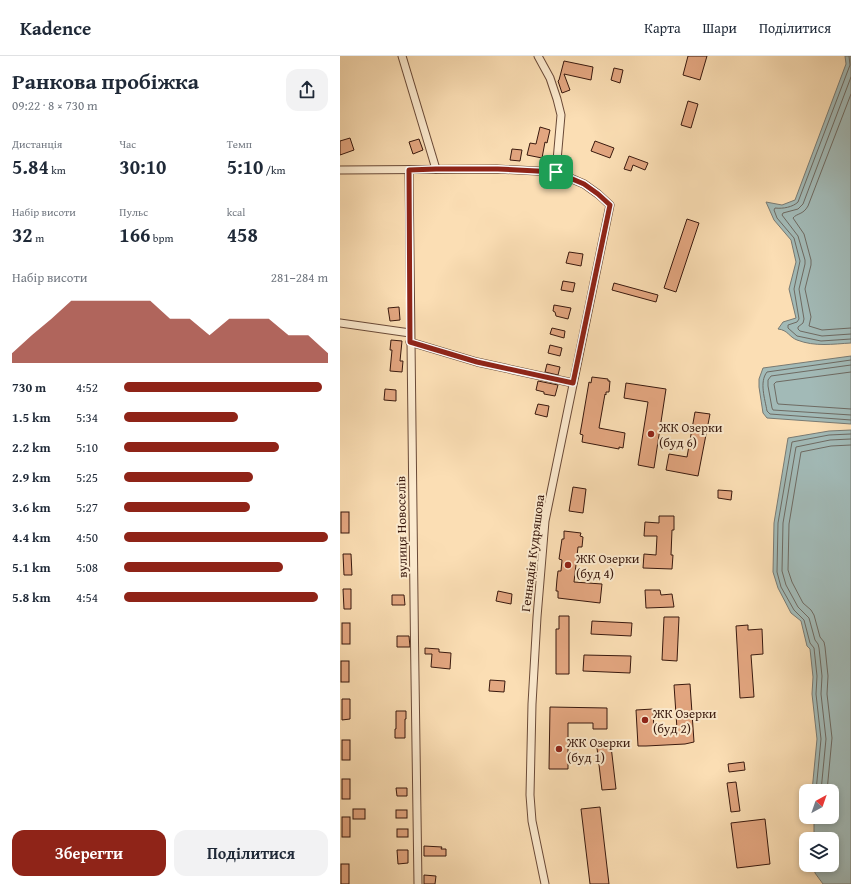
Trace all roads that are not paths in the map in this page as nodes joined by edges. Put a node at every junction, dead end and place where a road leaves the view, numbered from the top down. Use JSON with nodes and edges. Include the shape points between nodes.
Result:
{"nodes":[{"id":1,"x":402,"y":56,"type":"edge"},
{"id":2,"x":538,"y":56,"type":"edge"},
{"id":3,"x":436,"y":169,"type":"junction"},
{"id":4,"x":340,"y":170,"type":"edge"},
{"id":5,"x":409,"y":170,"type":"junction"},
{"id":6,"x":556,"y":172,"type":"junction"},
{"id":7,"x":340,"y":322,"type":"edge"},
{"id":8,"x":410,"y":333,"type":"junction"},
{"id":9,"x":410,"y":342,"type":"junction"},
{"id":10,"x":573,"y":383,"type":"junction"},
{"id":11,"x":418,"y":884,"type":"edge"},
{"id":12,"x":545,"y":884,"type":"edge"}],
"edges":[{"from":1,"to":3,"type":"street"},
{"from":2,"to":6,"type":"street","via":[[550,78],[562,115]]},
{"from":3,"to":5,"type":"street"},
{"from":3,"to":6,"type":"street"},
{"from":4,"to":5,"type":"street"},
{"from":5,"to":8,"type":"street","name":"вулиця Новоселів"},
{"from":6,"to":10,"type":"street","name":"Геннадія Кудряшова","via":[[584,184],[610,205]]},
{"from":7,"to":8,"type":"street"},
{"from":8,"to":9,"type":"street","name":"вулиця Новоселів"},
{"from":9,"to":10,"type":"street","via":[[477,362]]},
{"from":9,"to":11,"type":"street","name":"вулиця Новоселів"},
{"from":10,"to":12,"type":"street","name":"Геннадія Кудряшова","via":[[545,522],[538,604],[530,795],[532,821]]}]}
